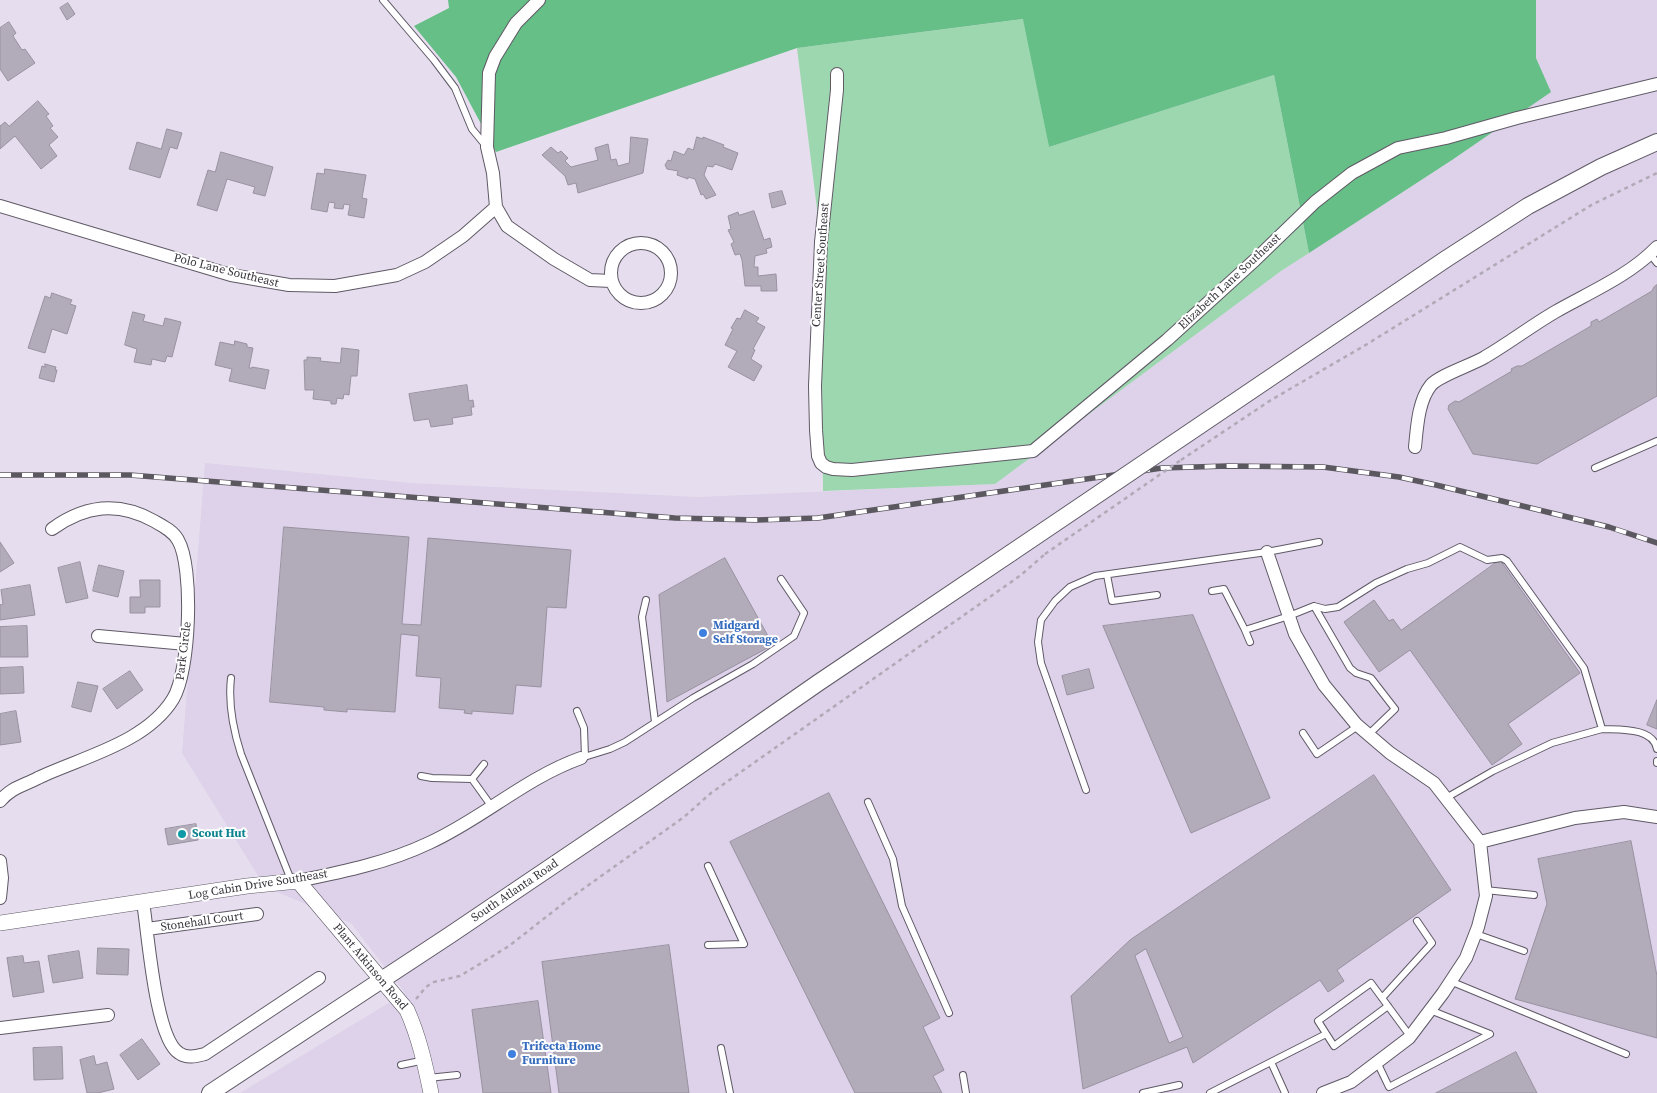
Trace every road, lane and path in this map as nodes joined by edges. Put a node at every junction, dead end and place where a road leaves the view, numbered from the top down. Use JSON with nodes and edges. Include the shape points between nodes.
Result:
{"nodes":[{"id":1,"x":382,"y":0,"type":"edge"},
{"id":2,"x":539,"y":0,"type":"edge"},
{"id":3,"x":837,"y":74,"type":"dead end"},
{"id":4,"x":1657,"y":84,"type":"edge"},
{"id":5,"x":1657,"y":142,"type":"edge"},
{"id":6,"x":487,"y":147,"type":"junction"},
{"id":7,"x":1657,"y":173,"type":"edge"},
{"id":8,"x":0,"y":206,"type":"edge"},
{"id":9,"x":496,"y":208,"type":"junction"},
{"id":10,"x":1655,"y":255,"type":"edge"},
{"id":11,"x":611,"y":281,"type":"junction"},
{"id":12,"x":1657,"y":441,"type":"edge"},
{"id":13,"x":1415,"y":447,"type":"dead end"},
{"id":14,"x":818,"y":456,"type":"joint"},
{"id":15,"x":1595,"y":468,"type":"dead end"},
{"id":16,"x":52,"y":529,"type":"dead end"},
{"id":17,"x":1319,"y":542,"type":"dead end"},
{"id":18,"x":1267,"y":552,"type":"junction"},
{"id":19,"x":1107,"y":575,"type":"junction"},
{"id":20,"x":781,"y":578,"type":"dead end"},
{"id":21,"x":1212,"y":591,"type":"dead end"},
{"id":22,"x":1157,"y":596,"type":"dead end"},
{"id":23,"x":646,"y":600,"type":"dead end"},
{"id":24,"x":1314,"y":606,"type":"junction"},
{"id":25,"x":1289,"y":616,"type":"junction"},
{"id":26,"x":1245,"y":630,"type":"junction"},
{"id":27,"x":98,"y":636,"type":"dead end"},
{"id":28,"x":1250,"y":642,"type":"dead end"},
{"id":29,"x":186,"y":644,"type":"junction"},
{"id":30,"x":231,"y":678,"type":"dead end"},
{"id":31,"x":577,"y":711,"type":"dead end"},
{"id":32,"x":655,"y":722,"type":"junction"},
{"id":33,"x":1602,"y":729,"type":"junction"},
{"id":34,"x":1363,"y":730,"type":"junction"},
{"id":35,"x":1303,"y":733,"type":"dead end"},
{"id":36,"x":1657,"y":748,"type":"edge"},
{"id":37,"x":583,"y":757,"type":"junction"},
{"id":38,"x":484,"y":764,"type":"dead end"},
{"id":39,"x":421,"y":776,"type":"dead end"},
{"id":40,"x":472,"y":779,"type":"junction"},
{"id":41,"x":1086,"y":790,"type":"dead end"},
{"id":42,"x":1446,"y":798,"type":"junction"},
{"id":43,"x":0,"y":801,"type":"edge"},
{"id":44,"x":868,"y":802,"type":"dead end"},
{"id":45,"x":492,"y":807,"type":"junction"},
{"id":46,"x":1657,"y":818,"type":"edge"},
{"id":47,"x":1480,"y":842,"type":"junction"},
{"id":48,"x":0,"y":861,"type":"edge"},
{"id":49,"x":708,"y":866,"type":"dead end"},
{"id":50,"x":294,"y":881,"type":"junction"},
{"id":51,"x":1485,"y":890,"type":"junction"},
{"id":52,"x":1534,"y":895,"type":"dead end"},
{"id":53,"x":0,"y":898,"type":"edge"},
{"id":54,"x":143,"y":902,"type":"junction"},
{"id":55,"x":257,"y":914,"type":"dead end"},
{"id":56,"x":1417,"y":921,"type":"dead end"},
{"id":57,"x":0,"y":923,"type":"edge"},
{"id":58,"x":147,"y":929,"type":"junction"},
{"id":59,"x":1476,"y":934,"type":"junction"},
{"id":60,"x":708,"y":945,"type":"dead end"},
{"id":61,"x":1524,"y":951,"type":"dead end"},
{"id":62,"x":318,"y":978,"type":"dead end"},
{"id":63,"x":382,"y":980,"type":"junction"},
{"id":64,"x":1450,"y":982,"type":"junction"},
{"id":65,"x":1382,"y":998,"type":"junction"},
{"id":66,"x":1388,"y":1006,"type":"junction"},
{"id":67,"x":407,"y":1010,"type":"junction"},
{"id":68,"x":1430,"y":1010,"type":"junction"},
{"id":69,"x":949,"y":1014,"type":"dead end"},
{"id":70,"x":108,"y":1015,"type":"dead end"},
{"id":71,"x":0,"y":1028,"type":"edge"},
{"id":72,"x":1326,"y":1034,"type":"junction"},
{"id":73,"x":1410,"y":1036,"type":"junction"},
{"id":74,"x":721,"y":1048,"type":"dead end"},
{"id":75,"x":1626,"y":1054,"type":"dead end"},
{"id":76,"x":425,"y":1060,"type":"junction"},
{"id":77,"x":1271,"y":1062,"type":"junction"},
{"id":78,"x":1377,"y":1062,"type":"junction"},
{"id":79,"x":401,"y":1065,"type":"dead end"},
{"id":80,"x":456,"y":1075,"type":"dead end"},
{"id":81,"x":963,"y":1075,"type":"dead end"},
{"id":82,"x":429,"y":1086,"type":"edge"},
{"id":83,"x":1179,"y":1086,"type":"dead end"},
{"id":84,"x":210,"y":1093,"type":"edge"},
{"id":85,"x":730,"y":1093,"type":"edge"},
{"id":86,"x":966,"y":1093,"type":"edge"},
{"id":87,"x":1143,"y":1093,"type":"edge"},
{"id":88,"x":1210,"y":1093,"type":"edge"},
{"id":89,"x":1284,"y":1093,"type":"edge"},
{"id":90,"x":1323,"y":1093,"type":"edge"}],
"edges":[{"from":1,"to":6,"type":"lane","via":[[455,88],[472,129]]},
{"from":2,"to":6,"type":"street","via":[[516,23],[489,73]]},
{"from":3,"to":14,"type":"street","name":"Center Street Southeast","via":[[821,242],[815,386]]},
{"from":4,"to":14,"type":"street","name":"Elizabeth Lane Southeast","via":[[1398,148],[1352,174],[1315,202],[1167,340],[1034,451],[852,470],[826,467]]},
{"from":5,"to":63,"type":"main road","name":"South Atlanta Road","bridge":true,"via":[[1528,206],[1446,259]]},
{"from":6,"to":9,"type":"street"},
{"from":7,"to":67,"type":"path","bridge":true,"via":[[1593,204],[1271,400],[1181,460],[711,793],[684,817],[568,899],[509,946],[460,976],[426,987]]},
{"from":8,"to":9,"type":"street","name":"Polo Lane Southeast","via":[[232,275],[289,285],[335,286],[397,275],[425,262],[464,236]]},
{"from":9,"to":11,"type":"street","via":[[507,226],[554,259],[590,280]]},
{"from":10,"to":13,"type":"street","via":[[1485,357],[1431,385],[1423,400]]},
{"from":11,"to":11,"type":"street","via":[[625,300],[647,303],[664,294],[670,282],[671,268],[662,251],[639,242],[627,246],[615,257],[610,271]]},
{"from":12,"to":15,"type":"lane"},
{"from":16,"to":29,"type":"street","name":"Park Circle","via":[[79,513],[114,508],[143,515],[169,530],[178,539],[184,554],[188,595]]},
{"from":17,"to":18,"type":"lane"},
{"from":18,"to":19,"type":"lane"},
{"from":18,"to":25,"type":"street"},
{"from":19,"to":22,"type":"lane","via":[[1112,601]]},
{"from":19,"to":41,"type":"lane","via":[[1070,586],[1040,620],[1038,642],[1041,663]]},
{"from":20,"to":32,"type":"lane","via":[[804,613],[794,636]]},
{"from":21,"to":26,"type":"lane","via":[[1224,589]]},
{"from":23,"to":32,"type":"lane","via":[[642,617]]},
{"from":24,"to":25,"type":"lane"},
{"from":24,"to":33,"type":"lane","via":[[1325,609],[1338,607],[1376,583],[1460,547],[1487,560],[1502,558],[1584,668]]},
{"from":24,"to":34,"type":"lane","via":[[1350,668],[1371,678],[1395,709]]},
{"from":25,"to":26,"type":"lane"},
{"from":25,"to":34,"type":"street","via":[[1295,634],[1324,685]]},
{"from":26,"to":28,"type":"lane"},
{"from":27,"to":29,"type":"street"},
{"from":29,"to":43,"type":"street","name":"Park Circle","via":[[180,684],[173,699],[147,727],[85,760],[12,788]]},
{"from":30,"to":50,"type":"lane","via":[[234,733]]},
{"from":31,"to":37,"type":"lane","via":[[584,728]]},
{"from":32,"to":37,"type":"lane","via":[[610,749]]},
{"from":33,"to":36,"type":"lane","via":[[1642,733],[1653,739]]},
{"from":33,"to":42,"type":"lane","via":[[1552,743]]},
{"from":34,"to":35,"type":"lane","via":[[1317,754]]},
{"from":34,"to":42,"type":"street","via":[[1434,783]]},
{"from":37,"to":45,"type":"street","name":"Log Cabin Drive Southeast","via":[[541,775]]},
{"from":38,"to":40,"type":"lane"},
{"from":39,"to":40,"type":"lane"},
{"from":40,"to":45,"type":"lane"},
{"from":42,"to":47,"type":"street"},
{"from":44,"to":69,"type":"lane","via":[[893,859],[902,906]]},
{"from":45,"to":50,"type":"street","name":"Log Cabin Drive Southeast","via":[[429,844],[356,868]]},
{"from":46,"to":47,"type":"street","via":[[1624,812],[1575,818]]},
{"from":47,"to":51,"type":"street"},
{"from":48,"to":53,"type":"street"},
{"from":49,"to":60,"type":"lane","via":[[744,944]]},
{"from":50,"to":54,"type":"street","name":"Log Cabin Drive Southeast"},
{"from":50,"to":63,"type":"street","name":"Plant Atkinson Road"},
{"from":51,"to":52,"type":"lane"},
{"from":51,"to":59,"type":"street"},
{"from":54,"to":57,"type":"street","name":"Log Cabin Drive Southeast"},
{"from":54,"to":58,"type":"street"},
{"from":55,"to":58,"type":"street","name":"Stonehall Court"},
{"from":56,"to":65,"type":"lane","via":[[1432,944]]},
{"from":58,"to":62,"type":"street","via":[[154,987],[164,1031],[180,1054],[194,1057],[205,1054]]},
{"from":59,"to":61,"type":"lane"},
{"from":59,"to":64,"type":"street","via":[[1466,958]]},
{"from":63,"to":67,"type":"street","name":"Plant Atkinson Road"},
{"from":63,"to":84,"type":"main road","name":"South Atlanta Road"},
{"from":64,"to":68,"type":"street"},
{"from":64,"to":75,"type":"lane"},
{"from":65,"to":66,"type":"lane"},
{"from":65,"to":72,"type":"lane","via":[[1371,982],[1318,1021]]},
{"from":66,"to":72,"type":"lane","via":[[1334,1046]]},
{"from":66,"to":73,"type":"lane"},
{"from":67,"to":76,"type":"street","name":"Plant Atkinson Road"},
{"from":68,"to":73,"type":"street"},
{"from":68,"to":78,"type":"lane","via":[[1490,1034],[1389,1087]]},
{"from":70,"to":71,"type":"street"},
{"from":72,"to":77,"type":"lane"},
{"from":73,"to":78,"type":"street"},
{"from":74,"to":85,"type":"lane"},
{"from":76,"to":79,"type":"lane"},
{"from":76,"to":82,"type":"street","name":"Plant Atkinson Road"},
{"from":77,"to":88,"type":"lane"},
{"from":77,"to":89,"type":"lane"},
{"from":78,"to":90,"type":"street","via":[[1351,1082]]},
{"from":80,"to":82,"type":"lane"},
{"from":81,"to":86,"type":"lane"},
{"from":83,"to":87,"type":"lane"}]}
